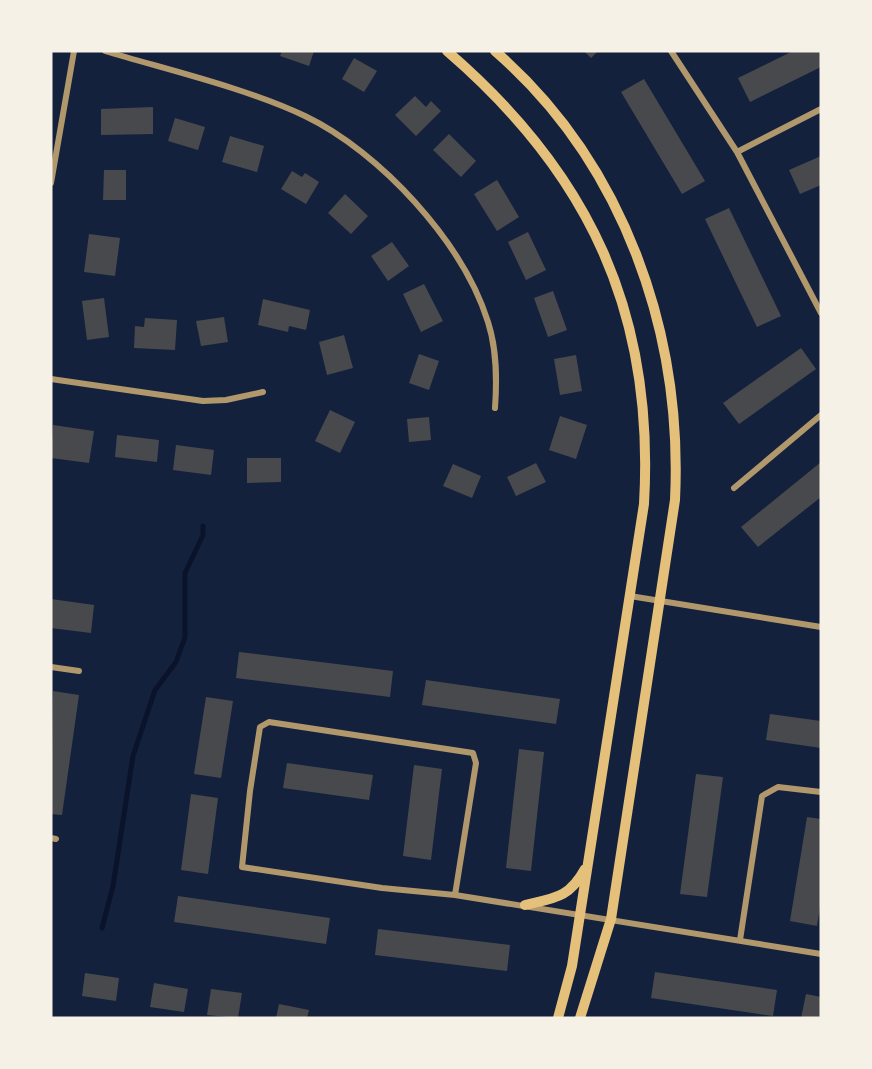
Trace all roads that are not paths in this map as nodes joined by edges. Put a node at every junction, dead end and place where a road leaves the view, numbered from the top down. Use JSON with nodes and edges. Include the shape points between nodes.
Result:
{"nodes":[{"id":1,"x":74,"y":51,"type":"edge"},
{"id":2,"x":105,"y":51,"type":"edge"},
{"id":3,"x":447,"y":51,"type":"edge"},
{"id":4,"x":495,"y":51,"type":"edge"},
{"id":5,"x":671,"y":51,"type":"edge"},
{"id":6,"x":821,"y":109,"type":"edge"},
{"id":7,"x":737,"y":152,"type":"junction"},
{"id":8,"x":51,"y":183,"type":"edge"},
{"id":9,"x":821,"y":313,"type":"edge"},
{"id":10,"x":51,"y":379,"type":"edge"},
{"id":11,"x":263,"y":392,"type":"dead end"},
{"id":12,"x":495,"y":408,"type":"dead end"},
{"id":13,"x":821,"y":415,"type":"edge"},
{"id":14,"x":734,"y":488,"type":"dead end"},
{"id":15,"x":630,"y":596,"type":"junction"},
{"id":16,"x":661,"y":602,"type":"junction"},
{"id":17,"x":821,"y":627,"type":"edge"},
{"id":18,"x":51,"y":667,"type":"edge"},
{"id":19,"x":79,"y":671,"type":"dead end"},
{"id":20,"x":821,"y":792,"type":"edge"},
{"id":21,"x":589,"y":864,"type":"junction"},
{"id":22,"x":455,"y":895,"type":"junction"},
{"id":23,"x":525,"y":905,"type":"junction"},
{"id":24,"x":580,"y":914,"type":"junction"},
{"id":25,"x":611,"y":919,"type":"junction"},
{"id":26,"x":740,"y":940,"type":"junction"},
{"id":27,"x":821,"y":954,"type":"edge"},
{"id":28,"x":558,"y":1018,"type":"edge"},
{"id":29,"x":580,"y":1018,"type":"edge"}],
"edges":[{"from":1,"to":8,"type":"street"},
{"from":2,"to":12,"type":"street","via":[[272,102],[335,132],[365,154],[435,229],[477,292],[495,351]]},
{"from":3,"to":15,"type":"main road","via":[[513,112],[544,149],[583,211],[621,296],[636,362],[645,436],[644,504]]},
{"from":4,"to":16,"type":"main road","via":[[556,115],[602,182],[629,235],[658,317],[672,388],[678,456]]},
{"from":5,"to":7,"type":"street"},
{"from":6,"to":7,"type":"street"},
{"from":7,"to":9,"type":"street"},
{"from":10,"to":11,"type":"street","via":[[203,401]]},
{"from":13,"to":14,"type":"street"},
{"from":15,"to":16,"type":"street"},
{"from":15,"to":21,"type":"main road"},
{"from":16,"to":17,"type":"street"},
{"from":16,"to":25,"type":"main road"},
{"from":18,"to":19,"type":"street"},
{"from":20,"to":26,"type":"street","via":[[778,787],[762,796]]},
{"from":21,"to":23,"type":"main road","via":[[567,893]]},
{"from":21,"to":24,"type":"main road"},
{"from":22,"to":22,"type":"street","via":[[242,867],[260,727],[264,723],[387,738],[473,753],[476,763]]},
{"from":22,"to":23,"type":"street"},
{"from":23,"to":24,"type":"street"},
{"from":24,"to":25,"type":"street"},
{"from":24,"to":28,"type":"main road"},
{"from":25,"to":26,"type":"street"},
{"from":25,"to":29,"type":"main road"},
{"from":26,"to":27,"type":"street"}]}
